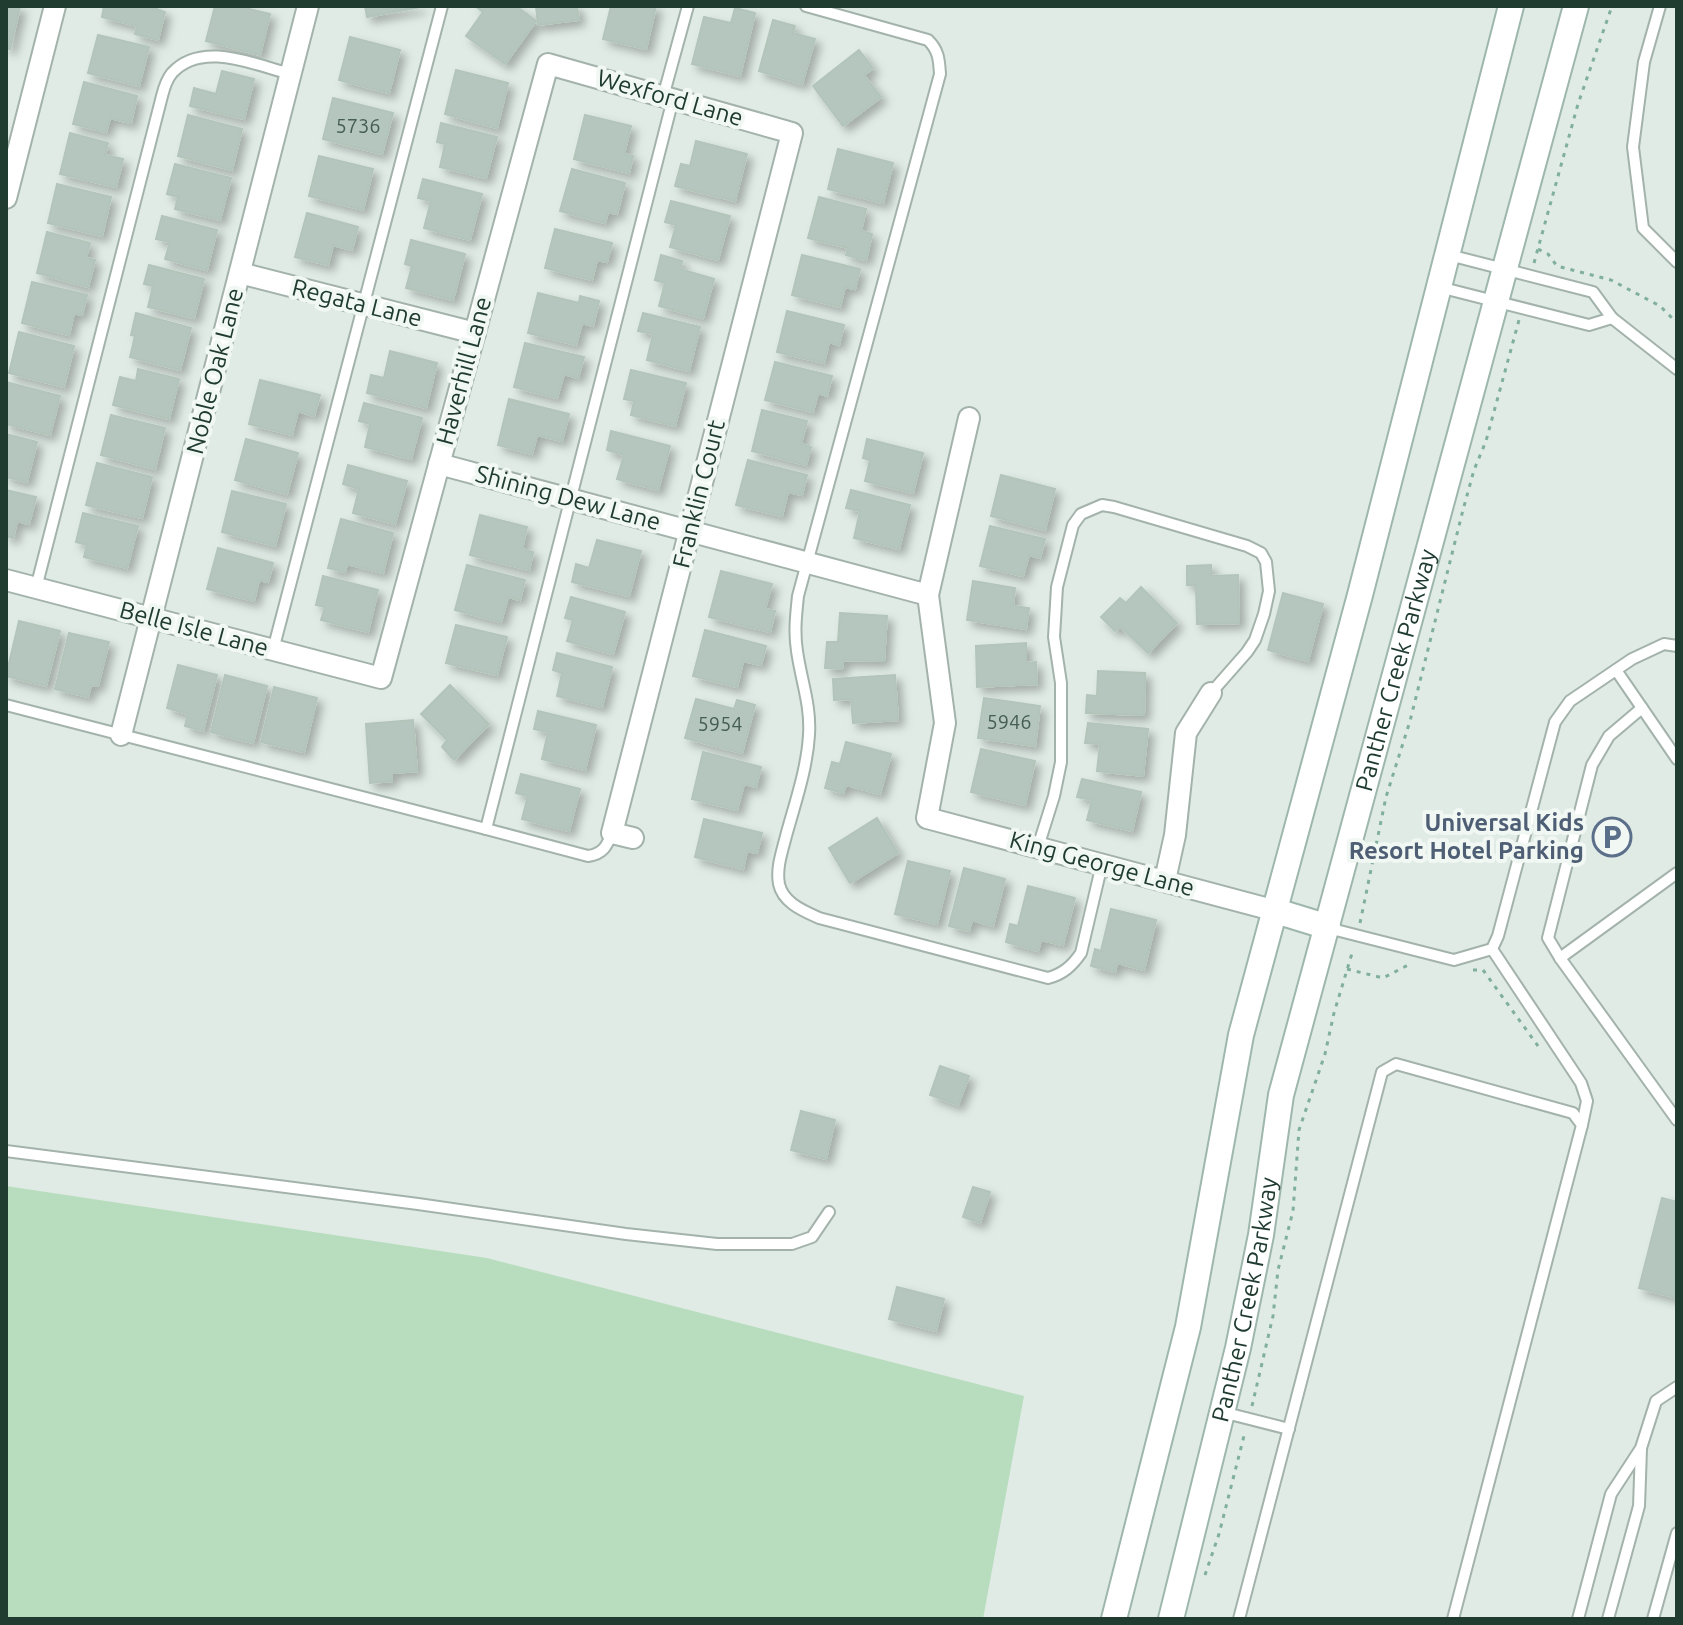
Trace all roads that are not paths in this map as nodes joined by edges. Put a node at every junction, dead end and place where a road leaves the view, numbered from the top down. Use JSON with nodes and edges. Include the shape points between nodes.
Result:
{"nodes":[{"id":1,"x":55,"y":6,"type":"edge"},
{"id":2,"x":308,"y":6,"type":"edge"},
{"id":3,"x":442,"y":6,"type":"edge"},
{"id":4,"x":688,"y":6,"type":"edge"},
{"id":5,"x":806,"y":6,"type":"edge"},
{"id":6,"x":1511,"y":6,"type":"edge"},
{"id":7,"x":1576,"y":6,"type":"edge"},
{"id":8,"x":1660,"y":6,"type":"edge"},
{"id":9,"x":548,"y":64,"type":"joint"},
{"id":10,"x":291,"y":74,"type":"junction"},
{"id":11,"x":668,"y":98,"type":"junction"},
{"id":12,"x":792,"y":133,"type":"joint"},
{"id":13,"x":6,"y":198,"type":"edge"},
{"id":14,"x":1447,"y":255,"type":"junction"},
{"id":15,"x":1677,"y":262,"type":"edge"},
{"id":16,"x":1504,"y":269,"type":"junction"},
{"id":17,"x":240,"y":273,"type":"junction"},
{"id":18,"x":1439,"y":287,"type":"junction"},
{"id":19,"x":1497,"y":301,"type":"junction"},
{"id":20,"x":365,"y":305,"type":"junction"},
{"id":21,"x":1612,"y":318,"type":"junction"},
{"id":22,"x":475,"y":333,"type":"junction"},
{"id":23,"x":1677,"y":369,"type":"edge"},
{"id":24,"x":969,"y":418,"type":"dead end"},
{"id":25,"x":439,"y":464,"type":"junction"},
{"id":26,"x":570,"y":499,"type":"junction"},
{"id":27,"x":690,"y":531,"type":"junction"},
{"id":28,"x":807,"y":563,"type":"junction"},
{"id":29,"x":6,"y":580,"type":"edge"},
{"id":30,"x":36,"y":588,"type":"junction"},
{"id":31,"x":928,"y":595,"type":"junction"},
{"id":32,"x":151,"y":618,"type":"junction"},
{"id":33,"x":1677,"y":646,"type":"edge"},
{"id":34,"x":273,"y":650,"type":"junction"},
{"id":35,"x":1616,"y":670,"type":"junction"},
{"id":36,"x":381,"y":678,"type":"joint"},
{"id":37,"x":1211,"y":693,"type":"joint"},
{"id":38,"x":6,"y":705,"type":"edge"},
{"id":39,"x":1642,"y":708,"type":"junction"},
{"id":40,"x":121,"y":735,"type":"junction"},
{"id":41,"x":1677,"y":759,"type":"edge"},
{"id":42,"x":486,"y":829,"type":"junction"},
{"id":43,"x":612,"y":833,"type":"junction"},
{"id":44,"x":633,"y":838,"type":"dead end"},
{"id":45,"x":1038,"y":847,"type":"junction"},
{"id":46,"x":1102,"y":864,"type":"junction"},
{"id":47,"x":1677,"y":873,"type":"edge"},
{"id":48,"x":1165,"y":880,"type":"junction"},
{"id":49,"x":1276,"y":911,"type":"junction"},
{"id":50,"x":1328,"y":927,"type":"junction"},
{"id":51,"x":1492,"y":949,"type":"junction"},
{"id":52,"x":1560,"y":958,"type":"junction"},
{"id":53,"x":1677,"y":1120,"type":"edge"},
{"id":54,"x":1582,"y":1125,"type":"junction"},
{"id":55,"x":6,"y":1151,"type":"edge"},
{"id":56,"x":829,"y":1212,"type":"dead end"},
{"id":57,"x":1677,"y":1387,"type":"edge"},
{"id":58,"x":1222,"y":1412,"type":"junction"},
{"id":59,"x":1289,"y":1429,"type":"junction"},
{"id":60,"x":1641,"y":1448,"type":"junction"},
{"id":61,"x":1677,"y":1533,"type":"edge"},
{"id":62,"x":1675,"y":1551,"type":"edge"},
{"id":63,"x":1114,"y":1619,"type":"edge"},
{"id":64,"x":1171,"y":1619,"type":"edge"},
{"id":65,"x":1239,"y":1619,"type":"edge"},
{"id":66,"x":1453,"y":1619,"type":"edge"},
{"id":67,"x":1578,"y":1619,"type":"edge"},
{"id":68,"x":1608,"y":1619,"type":"edge"},
{"id":69,"x":1653,"y":1619,"type":"edge"}],
"edges":[{"from":1,"to":13,"type":"street"},
{"from":2,"to":10,"type":"street","name":"Noble Oak Lane"},
{"from":3,"to":20,"type":"lane"},
{"from":4,"to":11,"type":"lane"},
{"from":5,"to":28,"type":"lane","via":[[928,40],[939,57],[940,74]]},
{"from":6,"to":14,"type":"main road","name":"Panther Creek Parkway"},
{"from":7,"to":16,"type":"main road","name":"Panther Creek Parkway"},
{"from":8,"to":15,"type":"lane","via":[[1644,62],[1633,147],[1643,228]]},
{"from":9,"to":11,"type":"street","name":"Wexford Lane"},
{"from":9,"to":22,"type":"street","name":"Haverhill Lane"},
{"from":10,"to":17,"type":"street","name":"Noble Oak Lane"},
{"from":10,"to":30,"type":"lane","via":[[211,55],[170,75]]},
{"from":11,"to":12,"type":"street","name":"Wexford Lane"},
{"from":11,"to":26,"type":"lane"},
{"from":12,"to":27,"type":"street","name":"Franklin Court"},
{"from":14,"to":16,"type":"lane"},
{"from":14,"to":18,"type":"main road","name":"Panther Creek Parkway"},
{"from":16,"to":19,"type":"main road","name":"Panther Creek Parkway"},
{"from":16,"to":21,"type":"lane","via":[[1593,292]]},
{"from":17,"to":20,"type":"street","name":"Regata Lane"},
{"from":17,"to":32,"type":"street","name":"Noble Oak Lane"},
{"from":18,"to":19,"type":"lane"},
{"from":18,"to":49,"type":"main road","name":"Panther Creek Parkway"},
{"from":19,"to":21,"type":"lane","via":[[1589,325]]},
{"from":19,"to":50,"type":"main road","name":"Panther Creek Parkway"},
{"from":20,"to":22,"type":"street","name":"Regata Lane"},
{"from":20,"to":34,"type":"lane"},
{"from":21,"to":23,"type":"lane"},
{"from":22,"to":25,"type":"street","name":"Haverhill Lane"},
{"from":24,"to":31,"type":"street"},
{"from":25,"to":26,"type":"street","name":"Shining Dew Lane"},
{"from":25,"to":36,"type":"street","name":"Haverhill Lane"},
{"from":26,"to":27,"type":"street","name":"Shining Dew Lane"},
{"from":26,"to":42,"type":"lane"},
{"from":27,"to":28,"type":"street","name":"Shining Dew Lane"},
{"from":27,"to":43,"type":"street","name":"Franklin Court"},
{"from":28,"to":31,"type":"street","name":"Shining Dew Lane"},
{"from":28,"to":46,"type":"lane","via":[[795,623],[809,737],[778,868],[786,898],[819,918],[1048,978],[1059,975],[1081,953]]},
{"from":29,"to":30,"type":"street","name":"Belle Isle Lane"},
{"from":30,"to":32,"type":"street","name":"Belle Isle Lane"},
{"from":31,"to":45,"type":"street","name":"King George Lane","via":[[945,723],[927,818]]},
{"from":32,"to":34,"type":"street","name":"Belle Isle Lane"},
{"from":32,"to":40,"type":"street","name":"Noble Oak Lane"},
{"from":33,"to":35,"type":"lane","via":[[1664,644]]},
{"from":34,"to":36,"type":"street","name":"Belle Isle Lane"},
{"from":35,"to":39,"type":"lane"},
{"from":35,"to":51,"type":"lane","via":[[1570,701],[1555,722]]},
{"from":37,"to":45,"type":"lane","via":[[1255,640],[1269,591],[1261,553],[1114,507],[1102,505],[1081,514],[1073,525],[1057,587],[1054,637],[1061,683],[1061,762]]},
{"from":37,"to":48,"type":"street","via":[[1186,733]]},
{"from":38,"to":40,"type":"lane"},
{"from":39,"to":41,"type":"lane"},
{"from":39,"to":52,"type":"lane","via":[[1609,736],[1592,765],[1548,938]]},
{"from":40,"to":42,"type":"lane"},
{"from":42,"to":43,"type":"lane","via":[[588,856],[607,847]]},
{"from":43,"to":44,"type":"street"},
{"from":45,"to":46,"type":"street","name":"King George Lane"},
{"from":46,"to":48,"type":"street","name":"King George Lane"},
{"from":47,"to":52,"type":"lane"},
{"from":48,"to":49,"type":"street","name":"King George Lane"},
{"from":49,"to":50,"type":"main road"},
{"from":49,"to":63,"type":"main road","name":"Panther Creek Parkway","via":[[1241,1035],[1188,1327]]},
{"from":50,"to":51,"type":"lane","via":[[1454,960]]},
{"from":50,"to":58,"type":"main road","name":"Panther Creek Parkway","via":[[1281,1095],[1261,1235]]},
{"from":51,"to":54,"type":"lane","via":[[1581,1083],[1587,1101]]},
{"from":52,"to":53,"type":"lane"},
{"from":54,"to":59,"type":"lane","via":[[1573,1113],[1396,1064],[1382,1072]]},
{"from":54,"to":66,"type":"lane"},
{"from":55,"to":56,"type":"lane","via":[[717,1244],[792,1244],[812,1237]]},
{"from":57,"to":60,"type":"lane","via":[[1656,1401]]},
{"from":58,"to":59,"type":"lane"},
{"from":58,"to":64,"type":"main road","name":"Panther Creek Parkway"},
{"from":59,"to":65,"type":"lane"},
{"from":60,"to":67,"type":"lane","via":[[1611,1494]]},
{"from":60,"to":68,"type":"lane","via":[[1639,1506]]},
{"from":61,"to":62,"type":"lane"},
{"from":62,"to":69,"type":"lane"}]}
